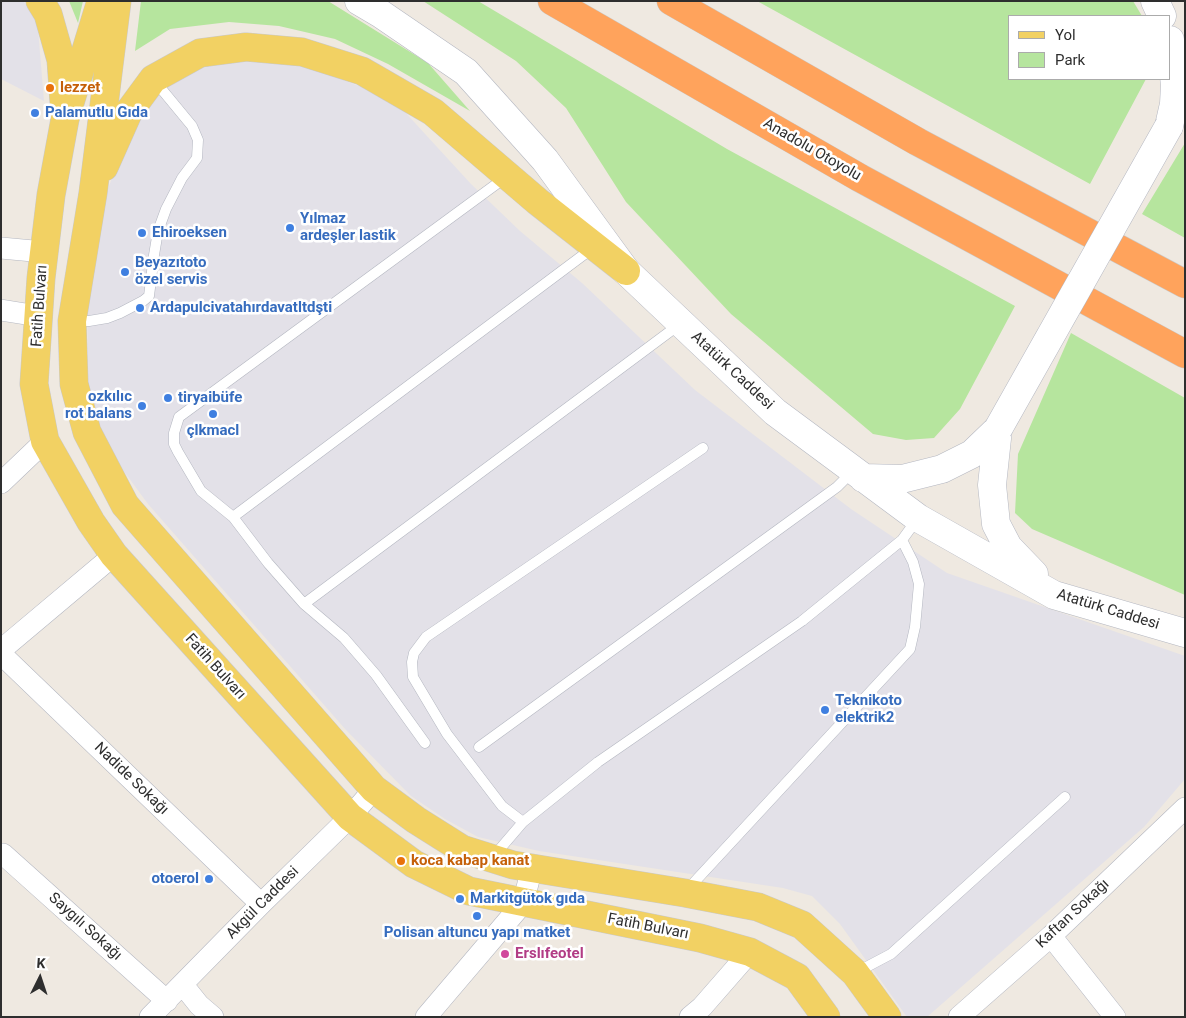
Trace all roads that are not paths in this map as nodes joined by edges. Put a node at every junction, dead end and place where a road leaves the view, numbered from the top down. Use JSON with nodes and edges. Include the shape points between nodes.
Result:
{"nodes":[{"id":1,"x":40,"y":1,"type":"edge"},
{"id":2,"x":101,"y":1,"type":"edge"},
{"id":3,"x":117,"y":1,"type":"edge"},
{"id":4,"x":358,"y":1,"type":"edge"},
{"id":5,"x":552,"y":1,"type":"edge"},
{"id":6,"x":671,"y":1,"type":"edge"},
{"id":7,"x":1155,"y":1,"type":"edge"},
{"id":8,"x":1162,"y":15,"type":"edge"},
{"id":9,"x":1171,"y":49,"type":"edge"},
{"id":10,"x":153,"y":79,"type":"junction"},
{"id":11,"x":65,"y":119,"type":"junction"},
{"id":12,"x":1177,"y":119,"type":"edge"},
{"id":13,"x":507,"y":176,"type":"junction"},
{"id":14,"x":93,"y":194,"type":"junction"},
{"id":15,"x":594,"y":247,"type":"junction"},
{"id":16,"x":1,"y":248,"type":"edge"},
{"id":17,"x":44,"y":252,"type":"junction"},
{"id":18,"x":626,"y":271,"type":"junction"},
{"id":19,"x":1185,"y":284,"type":"edge"},
{"id":20,"x":1,"y":310,"type":"edge"},
{"id":21,"x":38,"y":316,"type":"junction"},
{"id":22,"x":72,"y":320,"type":"junction"},
{"id":23,"x":681,"y":323,"type":"junction"},
{"id":24,"x":1185,"y":354,"type":"edge"},
{"id":25,"x":998,"y":429,"type":"junction"},
{"id":26,"x":45,"y":441,"type":"junction"},
{"id":27,"x":703,"y":448,"type":"dead end"},
{"id":28,"x":858,"y":474,"type":"junction"},
{"id":29,"x":1,"y":483,"type":"edge"},
{"id":30,"x":233,"y":517,"type":"junction"},
{"id":31,"x":918,"y":518,"type":"junction"},
{"id":32,"x":902,"y":540,"type":"junction"},
{"id":33,"x":114,"y":555,"type":"junction"},
{"id":34,"x":1054,"y":595,"type":"junction"},
{"id":35,"x":304,"y":604,"type":"junction"},
{"id":36,"x":1185,"y":633,"type":"edge"},
{"id":37,"x":1,"y":650,"type":"edge"},
{"id":38,"x":1,"y":654,"type":"edge"},
{"id":39,"x":425,"y":743,"type":"dead end"},
{"id":40,"x":479,"y":747,"type":"dead end"},
{"id":41,"x":374,"y":789,"type":"junction"},
{"id":42,"x":1065,"y":797,"type":"dead end"},
{"id":43,"x":1185,"y":808,"type":"edge"},
{"id":44,"x":350,"y":817,"type":"junction"},
{"id":45,"x":523,"y":822,"type":"junction"},
{"id":46,"x":3,"y":854,"type":"dead end"},
{"id":47,"x":492,"y":858,"type":"junction"},
{"id":48,"x":532,"y":868,"type":"junction"},
{"id":49,"x":685,"y":893,"type":"junction"},
{"id":50,"x":523,"y":903,"type":"junction"},
{"id":51,"x":261,"y":904,"type":"junction"},
{"id":52,"x":1052,"y":936,"type":"junction"},
{"id":53,"x":750,"y":952,"type":"junction"},
{"id":54,"x":855,"y":973,"type":"junction"},
{"id":55,"x":183,"y":985,"type":"junction"},
{"id":56,"x":167,"y":1001,"type":"junction"},
{"id":57,"x":150,"y":1017,"type":"edge"},
{"id":58,"x":213,"y":1017,"type":"edge"},
{"id":59,"x":426,"y":1017,"type":"edge"},
{"id":60,"x":690,"y":1017,"type":"edge"},
{"id":61,"x":826,"y":1017,"type":"edge"},
{"id":62,"x":887,"y":1017,"type":"edge"},
{"id":63,"x":959,"y":1017,"type":"edge"},
{"id":64,"x":1115,"y":1017,"type":"edge"}],
"edges":[{"from":1,"to":11,"type":"main road","via":[[48,14],[61,60]]},
{"from":2,"to":11,"type":"main road","name":"Fatih Bulvarı"},
{"from":3,"to":14,"type":"main road"},
{"from":4,"to":18,"type":"street","name":"Atatürk Caddesi","via":[[466,72],[545,160]]},
{"from":5,"to":24,"type":"highway","name":"Anadolu Otoyolu","via":[[860,178]]},
{"from":6,"to":19,"type":"highway","via":[[918,142]]},
{"from":7,"to":8,"type":"street"},
{"from":9,"to":12,"type":"street"},
{"from":10,"to":13,"type":"main road","via":[[200,53],[246,47],[302,52],[362,71],[433,112]]},
{"from":10,"to":14,"type":"main road","via":[[128,114]]},
{"from":10,"to":22,"type":"lane","via":[[192,126],[198,140],[197,158],[166,209],[157,239],[148,296],[120,314],[89,321]]},
{"from":11,"to":17,"type":"main road","name":"Fatih Bulvarı"},
{"from":12,"to":25,"type":"street","bridge":true},
{"from":13,"to":15,"type":"main road"},
{"from":13,"to":30,"type":"lane","via":[[179,417],[174,433],[178,452],[201,491]]},
{"from":14,"to":22,"type":"main road"},
{"from":15,"to":18,"type":"main road"},
{"from":15,"to":30,"type":"lane"},
{"from":16,"to":17,"type":"street"},
{"from":17,"to":21,"type":"main road","name":"Fatih Bulvarı"},
{"from":18,"to":23,"type":"street","name":"Atatürk Caddesi"},
{"from":20,"to":21,"type":"street"},
{"from":21,"to":22,"type":"main road"},
{"from":21,"to":26,"type":"main road","name":"Fatih Bulvarı","via":[[34,384]]},
{"from":22,"to":41,"type":"main road","via":[[74,384],[86,432],[125,505]]},
{"from":23,"to":28,"type":"street","name":"Atatürk Caddesi","via":[[775,412]]},
{"from":23,"to":35,"type":"lane"},
{"from":25,"to":28,"type":"street","via":[[972,454],[942,469],[902,480]]},
{"from":25,"to":34,"type":"street","via":[[992,485],[996,524],[1008,547]]},
{"from":26,"to":29,"type":"street"},
{"from":26,"to":33,"type":"main road","name":"Fatih Bulvarı","via":[[91,522]]},
{"from":27,"to":45,"type":"lane","via":[[426,637],[414,653],[413,678],[447,734],[502,806]]},
{"from":28,"to":31,"type":"street","name":"Atatürk Caddesi"},
{"from":28,"to":40,"type":"lane","via":[[837,486]]},
{"from":30,"to":35,"type":"lane"},
{"from":31,"to":32,"type":"lane"},
{"from":31,"to":34,"type":"street","name":"Atatürk Caddesi"},
{"from":32,"to":45,"type":"lane","via":[[802,621],[598,762]]},
{"from":32,"to":49,"type":"lane","via":[[919,584],[910,649]]},
{"from":33,"to":37,"type":"street"},
{"from":33,"to":44,"type":"main road","name":"Fatih Bulvarı"},
{"from":34,"to":36,"type":"street","name":"Atatürk Caddesi"},
{"from":35,"to":39,"type":"lane","via":[[344,638],[376,675]]},
{"from":38,"to":51,"type":"street","name":"Nadide Sokağı"},
{"from":41,"to":44,"type":"street","name":"Akgül Caddesi"},
{"from":41,"to":47,"type":"main road","via":[[462,849]]},
{"from":42,"to":54,"type":"lane","via":[[891,954]]},
{"from":43,"to":52,"type":"street","name":"Kaftan Sokağı"},
{"from":44,"to":50,"type":"main road","name":"Fatih Bulvarı","via":[[414,864],[469,891]]},
{"from":44,"to":51,"type":"street","name":"Akgül Caddesi"},
{"from":45,"to":47,"type":"lane"},
{"from":46,"to":56,"type":"street","name":"Saygılı Sokağı"},
{"from":47,"to":48,"type":"main road"},
{"from":48,"to":49,"type":"main road"},
{"from":48,"to":50,"type":"street"},
{"from":49,"to":54,"type":"main road","via":[[758,907],[802,925]]},
{"from":50,"to":53,"type":"main road","name":"Fatih Bulvarı","via":[[700,938]]},
{"from":50,"to":59,"type":"street"},
{"from":51,"to":55,"type":"street","name":"Akgül Caddesi"},
{"from":52,"to":63,"type":"street","name":"Kaftan Sokağı"},
{"from":52,"to":64,"type":"street"},
{"from":53,"to":60,"type":"street"},
{"from":53,"to":61,"type":"main road","name":"Fatih Bulvarı","via":[[797,977]]},
{"from":54,"to":62,"type":"main road"},
{"from":55,"to":56,"type":"street","name":"Akgül Caddesi"},
{"from":55,"to":58,"type":"street"},
{"from":56,"to":57,"type":"street","name":"Akgül Caddesi"}]}
